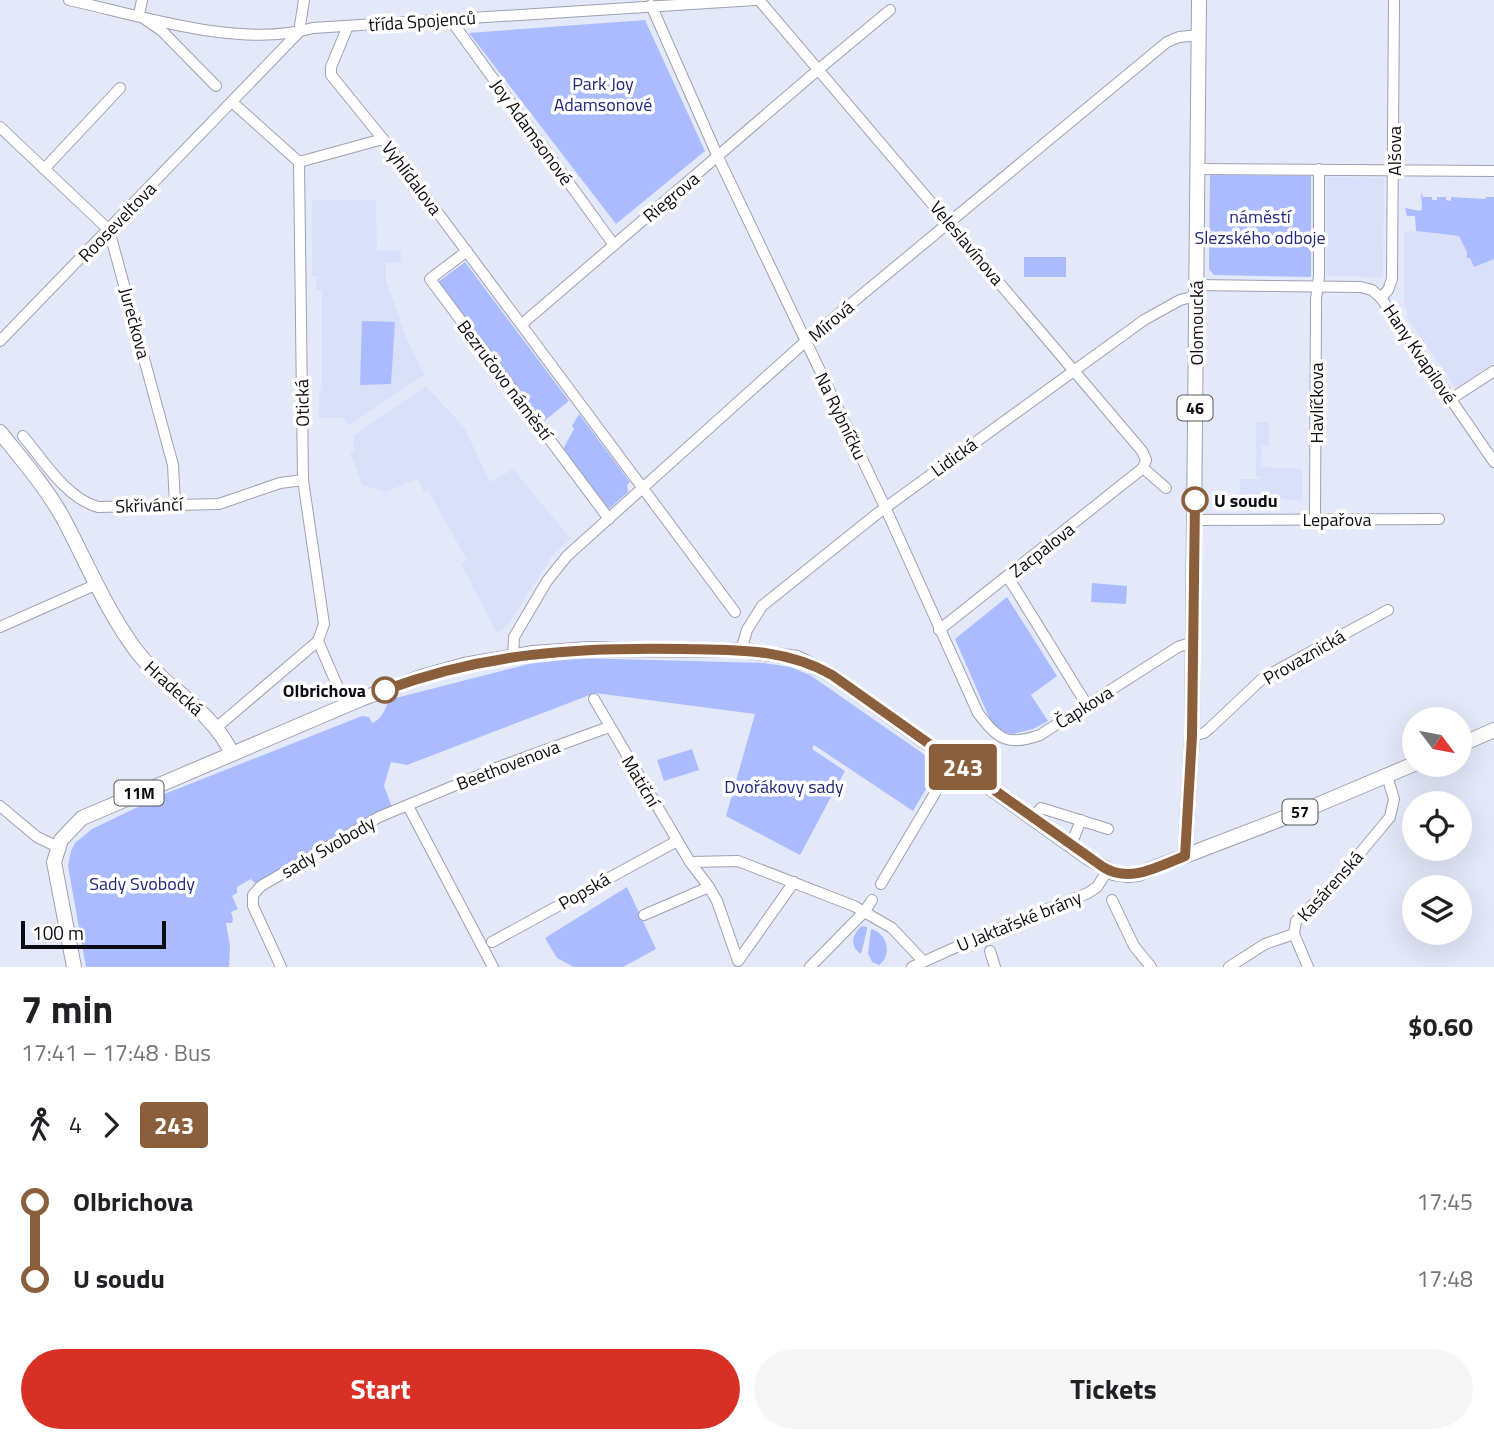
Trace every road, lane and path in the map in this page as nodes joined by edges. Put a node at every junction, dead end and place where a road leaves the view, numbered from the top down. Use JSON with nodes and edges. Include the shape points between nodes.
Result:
{"nodes":[{"id":1,"x":69,"y":0,"type":"edge"},
{"id":2,"x":142,"y":0,"type":"edge"},
{"id":3,"x":304,"y":0,"type":"edge"},
{"id":4,"x":757,"y":0,"type":"edge"},
{"id":5,"x":1199,"y":0,"type":"edge"},
{"id":6,"x":1394,"y":0,"type":"edge"},
{"id":7,"x":684,"y":2,"type":"edge"},
{"id":8,"x":651,"y":5,"type":"junction"},
{"id":9,"x":890,"y":10,"type":"dead end"},
{"id":10,"x":139,"y":15,"type":"junction"},
{"id":11,"x":450,"y":19,"type":"junction"},
{"id":12,"x":348,"y":26,"type":"junction"},
{"id":13,"x":299,"y":32,"type":"junction"},
{"id":14,"x":1199,"y":35,"type":"junction"},
{"id":15,"x":819,"y":69,"type":"junction"},
{"id":16,"x":216,"y":86,"type":"dead end"},
{"id":17,"x":120,"y":89,"type":"dead end"},
{"id":18,"x":232,"y":102,"type":"junction"},
{"id":19,"x":0,"y":127,"type":"edge"},
{"id":20,"x":383,"y":139,"type":"junction"},
{"id":21,"x":719,"y":157,"type":"junction"},
{"id":22,"x":299,"y":162,"type":"junction"},
{"id":23,"x":44,"y":169,"type":"junction"},
{"id":24,"x":1197,"y":169,"type":"junction"},
{"id":25,"x":1319,"y":170,"type":"junction"},
{"id":26,"x":1394,"y":170,"type":"junction"},
{"id":27,"x":1494,"y":171,"type":"edge"},
{"id":28,"x":949,"y":222,"type":"junction"},
{"id":29,"x":109,"y":230,"type":"junction"},
{"id":30,"x":614,"y":245,"type":"junction"},
{"id":31,"x":467,"y":251,"type":"junction"},
{"id":32,"x":1317,"y":287,"type":"junction"},
{"id":33,"x":1196,"y":291,"type":"junction"},
{"id":34,"x":1381,"y":298,"type":"junction"},
{"id":35,"x":522,"y":324,"type":"junction"},
{"id":36,"x":0,"y":341,"type":"edge"},
{"id":37,"x":806,"y":341,"type":"junction"},
{"id":38,"x":1074,"y":370,"type":"junction"},
{"id":39,"x":1494,"y":371,"type":"edge"},
{"id":40,"x":1451,"y":399,"type":"junction"},
{"id":41,"x":0,"y":432,"type":"edge"},
{"id":42,"x":23,"y":436,"type":"dead end"},
{"id":43,"x":1494,"y":462,"type":"edge"},
{"id":44,"x":1143,"y":468,"type":"junction"},
{"id":45,"x":303,"y":480,"type":"junction"},
{"id":46,"x":1166,"y":488,"type":"dead end"},
{"id":47,"x":642,"y":489,"type":"junction"},
{"id":48,"x":175,"y":504,"type":"junction"},
{"id":49,"x":885,"y":507,"type":"junction"},
{"id":50,"x":609,"y":519,"type":"junction"},
{"id":51,"x":1438,"y":519,"type":"dead end"},
{"id":52,"x":1194,"y":520,"type":"junction"},
{"id":53,"x":1315,"y":520,"type":"junction"},
{"id":54,"x":1008,"y":577,"type":"junction"},
{"id":55,"x":95,"y":585,"type":"junction"},
{"id":56,"x":1388,"y":610,"type":"dead end"},
{"id":57,"x":735,"y":612,"type":"dead end"},
{"id":58,"x":0,"y":627,"type":"edge"},
{"id":59,"x":939,"y":631,"type":"junction"},
{"id":60,"x":318,"y":641,"type":"junction"},
{"id":61,"x":1193,"y":642,"type":"junction"},
{"id":62,"x":741,"y":650,"type":"junction"},
{"id":63,"x":513,"y":656,"type":"junction"},
{"id":64,"x":594,"y":699,"type":"dead end"},
{"id":65,"x":346,"y":705,"type":"junction"},
{"id":66,"x":1087,"y":705,"type":"junction"},
{"id":67,"x":978,"y":713,"type":"joint"},
{"id":68,"x":217,"y":727,"type":"junction"},
{"id":69,"x":608,"y":727,"type":"junction"},
{"id":70,"x":1494,"y":730,"type":"edge"},
{"id":71,"x":1192,"y":736,"type":"junction"},
{"id":72,"x":1472,"y":740,"type":"edge"},
{"id":73,"x":233,"y":754,"type":"junction"},
{"id":74,"x":954,"y":761,"type":"junction"},
{"id":75,"x":1402,"y":769,"type":"edge"},
{"id":76,"x":1387,"y":776,"type":"junction"},
{"id":77,"x":0,"y":806,"type":"edge"},
{"id":78,"x":408,"y":806,"type":"junction"},
{"id":79,"x":1033,"y":817,"type":"junction"},
{"id":80,"x":1081,"y":820,"type":"junction"},
{"id":81,"x":1108,"y":829,"type":"dead end"},
{"id":82,"x":677,"y":841,"type":"junction"},
{"id":83,"x":1071,"y":845,"type":"junction"},
{"id":84,"x":58,"y":847,"type":"junction"},
{"id":85,"x":1185,"y":856,"type":"junction"},
{"id":86,"x":690,"y":862,"type":"junction"},
{"id":87,"x":1108,"y":870,"type":"junction"},
{"id":88,"x":793,"y":882,"type":"junction"},
{"id":89,"x":881,"y":884,"type":"dead end"},
{"id":90,"x":709,"y":887,"type":"junction"},
{"id":91,"x":872,"y":900,"type":"dead end"},
{"id":92,"x":1112,"y":900,"type":"dead end"},
{"id":93,"x":865,"y":911,"type":"junction"},
{"id":94,"x":644,"y":915,"type":"dead end"},
{"id":95,"x":1294,"y":934,"type":"junction"},
{"id":96,"x":492,"y":943,"type":"dead end"},
{"id":97,"x":990,"y":951,"type":"dead end"},
{"id":98,"x":923,"y":961,"type":"junction"},
{"id":99,"x":739,"y":964,"type":"edge"},
{"id":100,"x":74,"y":967,"type":"edge"},
{"id":101,"x":281,"y":967,"type":"edge"},
{"id":102,"x":493,"y":967,"type":"edge"},
{"id":103,"x":810,"y":967,"type":"edge"},
{"id":104,"x":912,"y":967,"type":"edge"},
{"id":105,"x":995,"y":967,"type":"edge"},
{"id":106,"x":1151,"y":967,"type":"edge"},
{"id":107,"x":1229,"y":967,"type":"edge"},
{"id":108,"x":1308,"y":967,"type":"edge"}],
"edges":[{"from":1,"to":10,"type":"street","name":"třída Spojenců"},
{"from":2,"to":10,"type":"street"},
{"from":3,"to":13,"type":"street"},
{"from":4,"to":7,"type":"street","name":"třída Spojenců"},
{"from":4,"to":15,"type":"street","name":"Veleslavínova"},
{"from":5,"to":14,"type":"main road","name":"Olomoucká","number":"46"},
{"from":6,"to":26,"type":"street","name":"Alšova"},
{"from":7,"to":8,"type":"street","name":"třída Spojenců"},
{"from":8,"to":11,"type":"street","name":"třída Spojenců"},
{"from":8,"to":21,"type":"street","name":"Na Rybníčku"},
{"from":9,"to":15,"type":"street","name":"Riegrova"},
{"from":10,"to":13,"type":"street","name":"třída Spojenců","via":[[226,33]]},
{"from":10,"to":16,"type":"street","via":[[162,30]]},
{"from":11,"to":12,"type":"street","name":"třída Spojenců"},
{"from":11,"to":30,"type":"street","name":"Joy Adamsonové"},
{"from":12,"to":13,"type":"street","name":"třída Spojenců"},
{"from":12,"to":20,"type":"street","name":"Vyhlídalova","via":[[331,75]]},
{"from":13,"to":18,"type":"street"},
{"from":14,"to":24,"type":"main road","name":"Olomoucká","number":"46"},
{"from":14,"to":28,"type":"street","name":"Mírová","via":[[1167,43]]},
{"from":15,"to":21,"type":"street","name":"Riegrova"},
{"from":15,"to":28,"type":"street","name":"Veleslavínova"},
{"from":17,"to":23,"type":"street"},
{"from":18,"to":22,"type":"street"},
{"from":18,"to":29,"type":"street","name":"Rooseveltova"},
{"from":19,"to":23,"type":"street"},
{"from":20,"to":22,"type":"street"},
{"from":20,"to":31,"type":"street","name":"Vyhlídalova"},
{"from":21,"to":30,"type":"street","name":"Riegrova"},
{"from":21,"to":37,"type":"street","name":"Na Rybníčku"},
{"from":22,"to":45,"type":"street","name":"Otická"},
{"from":23,"to":29,"type":"street"},
{"from":24,"to":25,"type":"street"},
{"from":24,"to":33,"type":"main road","name":"Olomoucká","number":"46"},
{"from":25,"to":26,"type":"street"},
{"from":25,"to":32,"type":"street","name":"Havlíčkova"},
{"from":26,"to":27,"type":"street"},
{"from":26,"to":34,"type":"street","name":"Alšova","via":[[1392,279]]},
{"from":28,"to":37,"type":"street","name":"Mírová"},
{"from":28,"to":38,"type":"street","name":"Veleslavínova"},
{"from":29,"to":36,"type":"street","name":"Rooseveltova"},
{"from":29,"to":48,"type":"street","name":"Jurečkova","via":[[173,465]]},
{"from":30,"to":35,"type":"street","name":"Riegrova"},
{"from":31,"to":35,"type":"street","name":"Vyhlídalova"},
{"from":31,"to":50,"type":"street","name":"Bezručovo náměstí","via":[[430,279]]},
{"from":32,"to":33,"type":"street","name":"Hany Kvapilové"},
{"from":32,"to":34,"type":"street","name":"Hany Kvapilové","via":[[1367,288]]},
{"from":32,"to":53,"type":"street","name":"Havlíčkova"},
{"from":33,"to":38,"type":"street","name":"Lidická","via":[[1144,320]]},
{"from":33,"to":52,"type":"main road","name":"Olomoucká","number":"46"},
{"from":34,"to":40,"type":"street","name":"Hany Kvapilové"},
{"from":35,"to":47,"type":"street"},
{"from":37,"to":47,"type":"street","name":"Mírová"},
{"from":37,"to":49,"type":"street","name":"Na Rybníčku"},
{"from":38,"to":44,"type":"street","name":"Veleslavínova","via":[[1144,454]]},
{"from":38,"to":49,"type":"street","name":"Lidická"},
{"from":39,"to":40,"type":"street"},
{"from":40,"to":43,"type":"street","name":"Hany Kvapilové"},
{"from":41,"to":55,"type":"main road","name":"Hradecká","via":[[50,498]]},
{"from":42,"to":48,"type":"street","name":"Skřivánčí","via":[[70,491],[89,505]]},
{"from":44,"to":46,"type":"street","name":"Veleslavínova"},
{"from":44,"to":54,"type":"street","name":"Zacpalova"},
{"from":45,"to":48,"type":"street","name":"Skřivánčí","via":[[219,503]]},
{"from":45,"to":60,"type":"street","name":"Otická","via":[[324,624]]},
{"from":47,"to":50,"type":"street","name":"Mírová"},
{"from":47,"to":57,"type":"street"},
{"from":49,"to":59,"type":"street","name":"Na Rybníčku"},
{"from":49,"to":62,"type":"street","name":"Lidická","via":[[762,607]]},
{"from":50,"to":63,"type":"street","name":"Mírová","via":[[554,570],[514,637]]},
{"from":51,"to":53,"type":"street","name":"Lepařova"},
{"from":52,"to":53,"type":"street","name":"Lepařova"},
{"from":52,"to":61,"type":"main road","name":"Olomoucká","number":"46"},
{"from":54,"to":59,"type":"street","name":"Zacpalova"},
{"from":54,"to":66,"type":"street"},
{"from":55,"to":58,"type":"street"},
{"from":55,"to":68,"type":"main road","name":"Hradecká","via":[[149,667]]},
{"from":56,"to":71,"type":"street","name":"Provaznická","via":[[1263,678],[1204,733]]},
{"from":59,"to":67,"type":"street","name":"Na Rybníčku"},
{"from":60,"to":65,"type":"street"},
{"from":60,"to":68,"type":"street"},
{"from":61,"to":66,"type":"street","name":"Čapkova"},
{"from":61,"to":71,"type":"main road","name":"Olomoucká","number":"46"},
{"from":62,"to":63,"type":"main road","via":[[612,648]]},
{"from":62,"to":74,"type":"main road","via":[[782,655],[822,669]]},
{"from":63,"to":65,"type":"main road","number":"11M","via":[[442,671]]},
{"from":64,"to":69,"type":"street","name":"Matiční"},
{"from":65,"to":73,"type":"main road","number":"11M"},
{"from":66,"to":67,"type":"street","name":"Čapkova","via":[[1022,742],[992,732]]},
{"from":68,"to":73,"type":"main road","name":"Hradecká"},
{"from":69,"to":78,"type":"street","name":"Beethovenova","via":[[499,766]]},
{"from":69,"to":82,"type":"street","name":"Matiční"},
{"from":70,"to":72,"type":"main road"},
{"from":71,"to":85,"type":"main road","name":"Olomoucká","number":"46"},
{"from":73,"to":84,"type":"main road","number":"11M","via":[[94,812],[73,825]]},
{"from":74,"to":79,"type":"main road"},
{"from":74,"to":89,"type":"street"},
{"from":75,"to":76,"type":"main road","number":"57"},
{"from":76,"to":85,"type":"main road","number":"57"},
{"from":76,"to":95,"type":"street","name":"Kasárenská","via":[[1394,799],[1390,817],[1336,882],[1296,921]]},
{"from":77,"to":84,"type":"street","via":[[37,837]]},
{"from":78,"to":101,"type":"street","name":"sady Svobody","via":[[379,817],[253,895],[253,906]]},
{"from":78,"to":102,"type":"street"},
{"from":79,"to":80,"type":"street","via":[[1041,808]]},
{"from":79,"to":83,"type":"main road"},
{"from":80,"to":81,"type":"street"},
{"from":80,"to":83,"type":"street"},
{"from":82,"to":86,"type":"street","name":"Matiční"},
{"from":82,"to":96,"type":"street","name":"Popská"},
{"from":83,"to":87,"type":"main road"},
{"from":84,"to":100,"type":"main road","via":[[55,872]]},
{"from":85,"to":87,"type":"main road","via":[[1133,875]]},
{"from":86,"to":88,"type":"street","via":[[738,861]]},
{"from":86,"to":90,"type":"street","name":"Matiční"},
{"from":87,"to":98,"type":"street","name":"U Jaktařské brány","via":[[1088,893]]},
{"from":88,"to":93,"type":"street"},
{"from":88,"to":99,"type":"street"},
{"from":90,"to":94,"type":"street"},
{"from":90,"to":99,"type":"street","name":"Matiční"},
{"from":91,"to":93,"type":"street"},
{"from":92,"to":106,"type":"street","via":[[1134,946]]},
{"from":93,"to":98,"type":"street","via":[[892,928]]},
{"from":93,"to":103,"type":"street"},
{"from":95,"to":107,"type":"street","name":"Kasárenská","via":[[1265,944]]},
{"from":95,"to":108,"type":"street"},
{"from":97,"to":105,"type":"street"},
{"from":98,"to":104,"type":"street","name":"U Jaktařské brány"}]}
